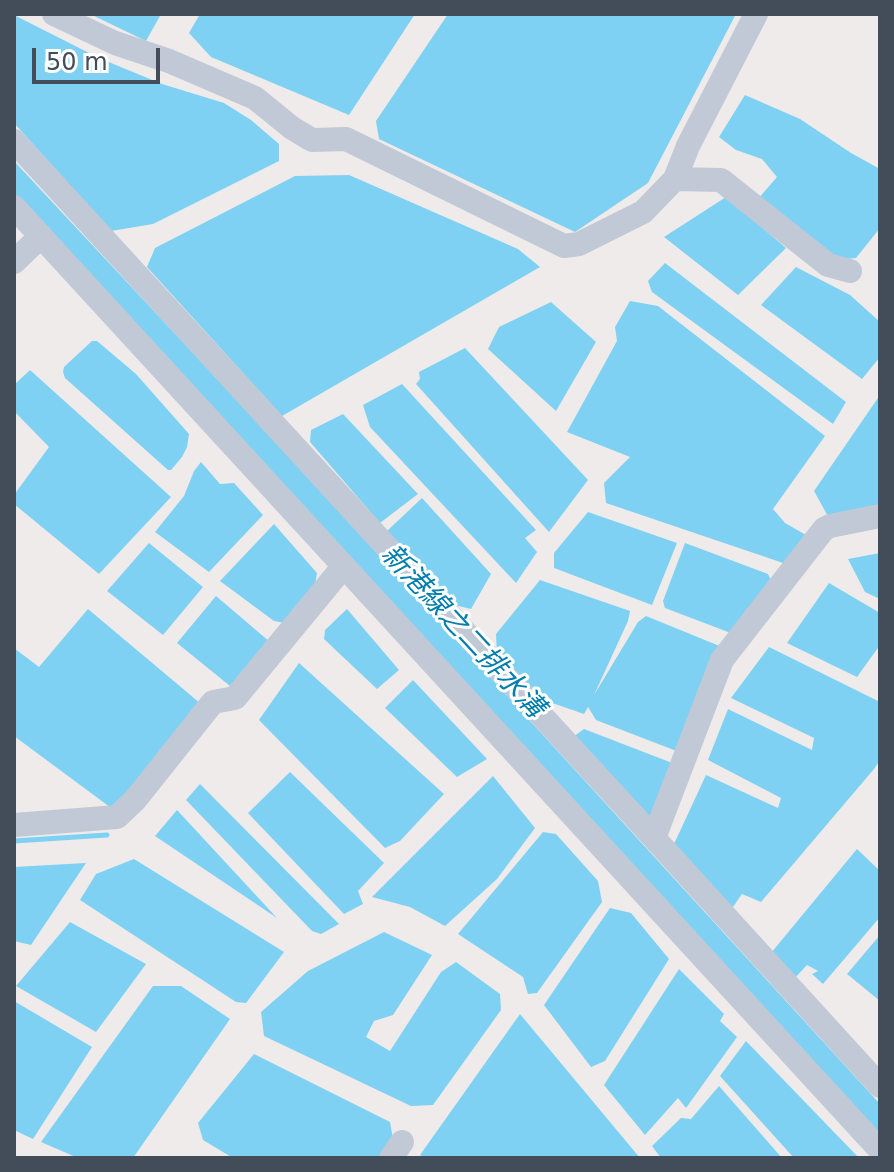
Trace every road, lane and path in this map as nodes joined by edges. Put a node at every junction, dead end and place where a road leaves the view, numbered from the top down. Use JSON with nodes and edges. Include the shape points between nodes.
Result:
{"nodes":[{"id":1,"x":54,"y":14,"type":"edge"},
{"id":2,"x":756,"y":14,"type":"edge"},
{"id":3,"x":14,"y":141,"type":"edge"},
{"id":4,"x":675,"y":179,"type":"junction"},
{"id":5,"x":14,"y":207,"type":"edge"},
{"id":6,"x":41,"y":236,"type":"junction"},
{"id":7,"x":14,"y":262,"type":"edge"},
{"id":8,"x":850,"y":271,"type":"dead end"},
{"id":9,"x":880,"y":516,"type":"edge"},
{"id":10,"x":343,"y":567,"type":"junction"},
{"id":11,"x":14,"y":825,"type":"edge"},
{"id":12,"x":654,"y":838,"type":"junction"},
{"id":13,"x":880,"y":1086,"type":"edge"},
{"id":14,"x":880,"y":1150,"type":"edge"}],
"edges":[{"from":1,"to":4,"type":"street","via":[[255,98],[312,140],[346,139],[564,246],[579,244],[643,212]]},
{"from":2,"to":4,"type":"street"},
{"from":3,"to":12,"type":"street"},
{"from":4,"to":8,"type":"street","via":[[721,180],[828,265]]},
{"from":5,"to":6,"type":"street"},
{"from":6,"to":7,"type":"street"},
{"from":6,"to":10,"type":"street"},
{"from":9,"to":12,"type":"street","via":[[824,529],[722,660]]},
{"from":10,"to":11,"type":"street","via":[[235,698],[213,702],[117,817]]},
{"from":10,"to":14,"type":"street"},
{"from":12,"to":13,"type":"street"}]}
